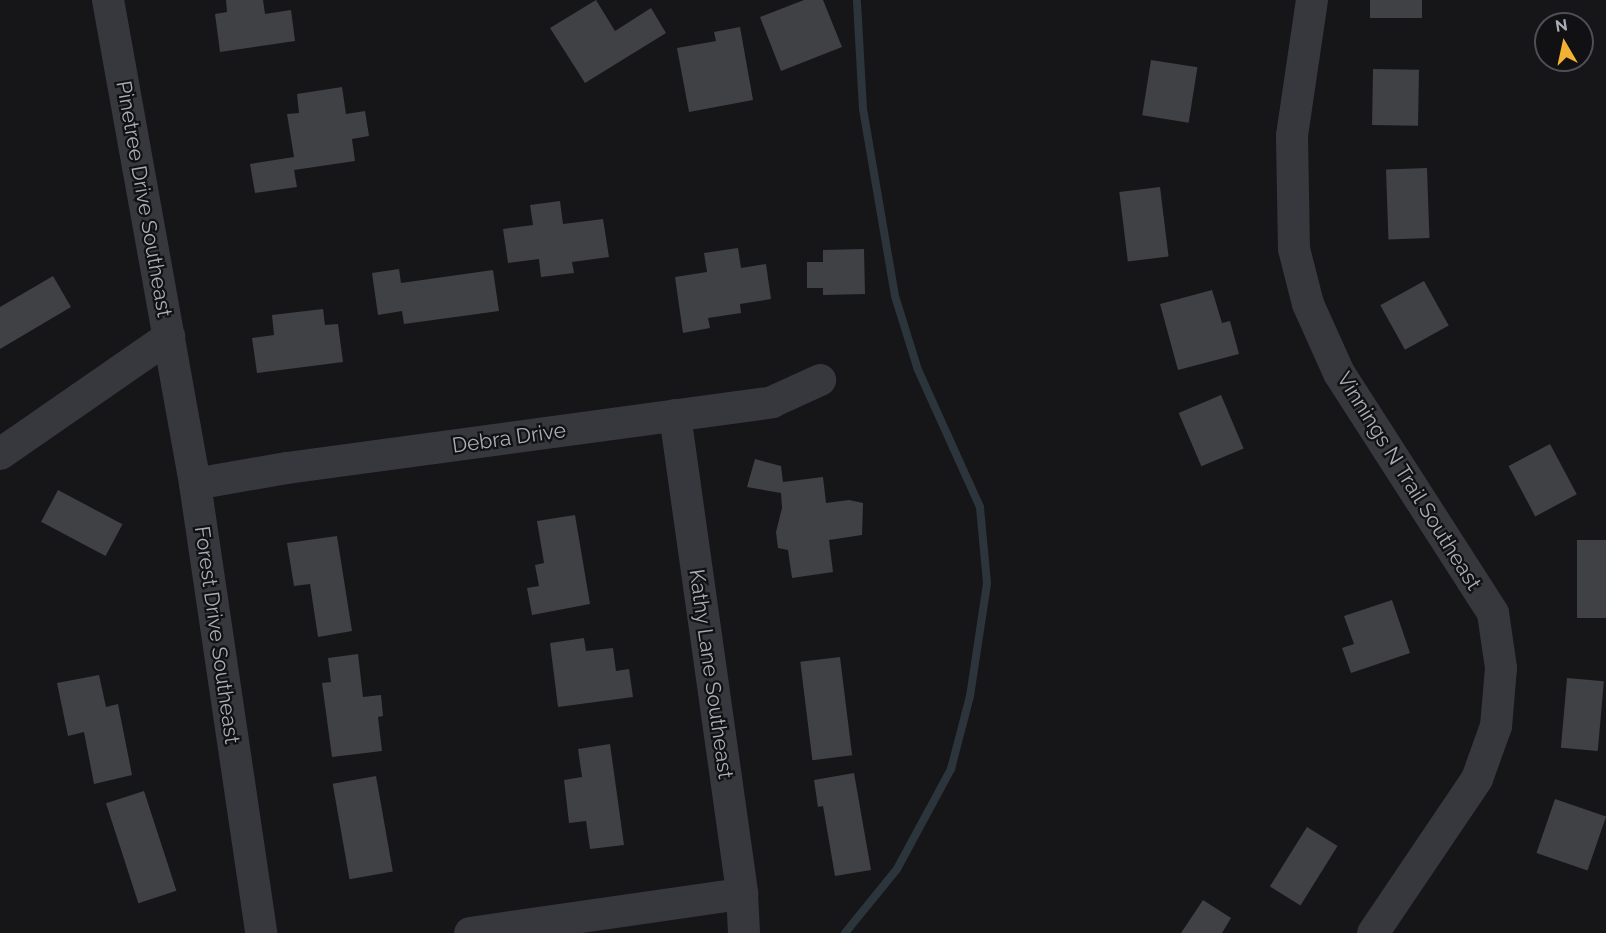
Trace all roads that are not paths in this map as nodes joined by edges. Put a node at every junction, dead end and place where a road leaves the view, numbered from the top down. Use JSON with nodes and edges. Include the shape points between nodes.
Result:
{"nodes":[{"id":1,"x":108,"y":0,"type":"edge"},
{"id":2,"x":1312,"y":0,"type":"edge"},
{"id":3,"x":169,"y":337,"type":"junction"},
{"id":4,"x":820,"y":380,"type":"dead end"},
{"id":5,"x":675,"y":415,"type":"junction"},
{"id":6,"x":0,"y":454,"type":"edge"},
{"id":7,"x":195,"y":484,"type":"junction"},
{"id":8,"x":742,"y":894,"type":"junction"},
{"id":9,"x":261,"y":933,"type":"edge"},
{"id":10,"x":470,"y":933,"type":"edge"},
{"id":11,"x":744,"y":933,"type":"edge"},
{"id":12,"x":1373,"y":933,"type":"edge"}],
"edges":[{"from":1,"to":3,"type":"street","name":"Pinetree Drive Southeast"},
{"from":2,"to":12,"type":"street","name":"Vinnings N Trail Southeast","via":[[1292,136],[1294,249],[1308,304],[1339,374],[1493,613],[1502,668],[1496,726],[1477,779]]},
{"from":3,"to":6,"type":"street","name":"Pinetree Drive Southeast"},
{"from":3,"to":7,"type":"street","name":"Forest Drive Southeast"},
{"from":4,"to":5,"type":"street","name":"Debra Drive","via":[[772,402]]},
{"from":5,"to":7,"type":"street","name":"Debra Drive"},
{"from":5,"to":8,"type":"street","name":"Kathy Lane Southeast"},
{"from":7,"to":9,"type":"street","name":"Forest Drive Southeast"},
{"from":8,"to":10,"type":"street"},
{"from":8,"to":11,"type":"street","name":"Kathy Lane Southeast"}]}
